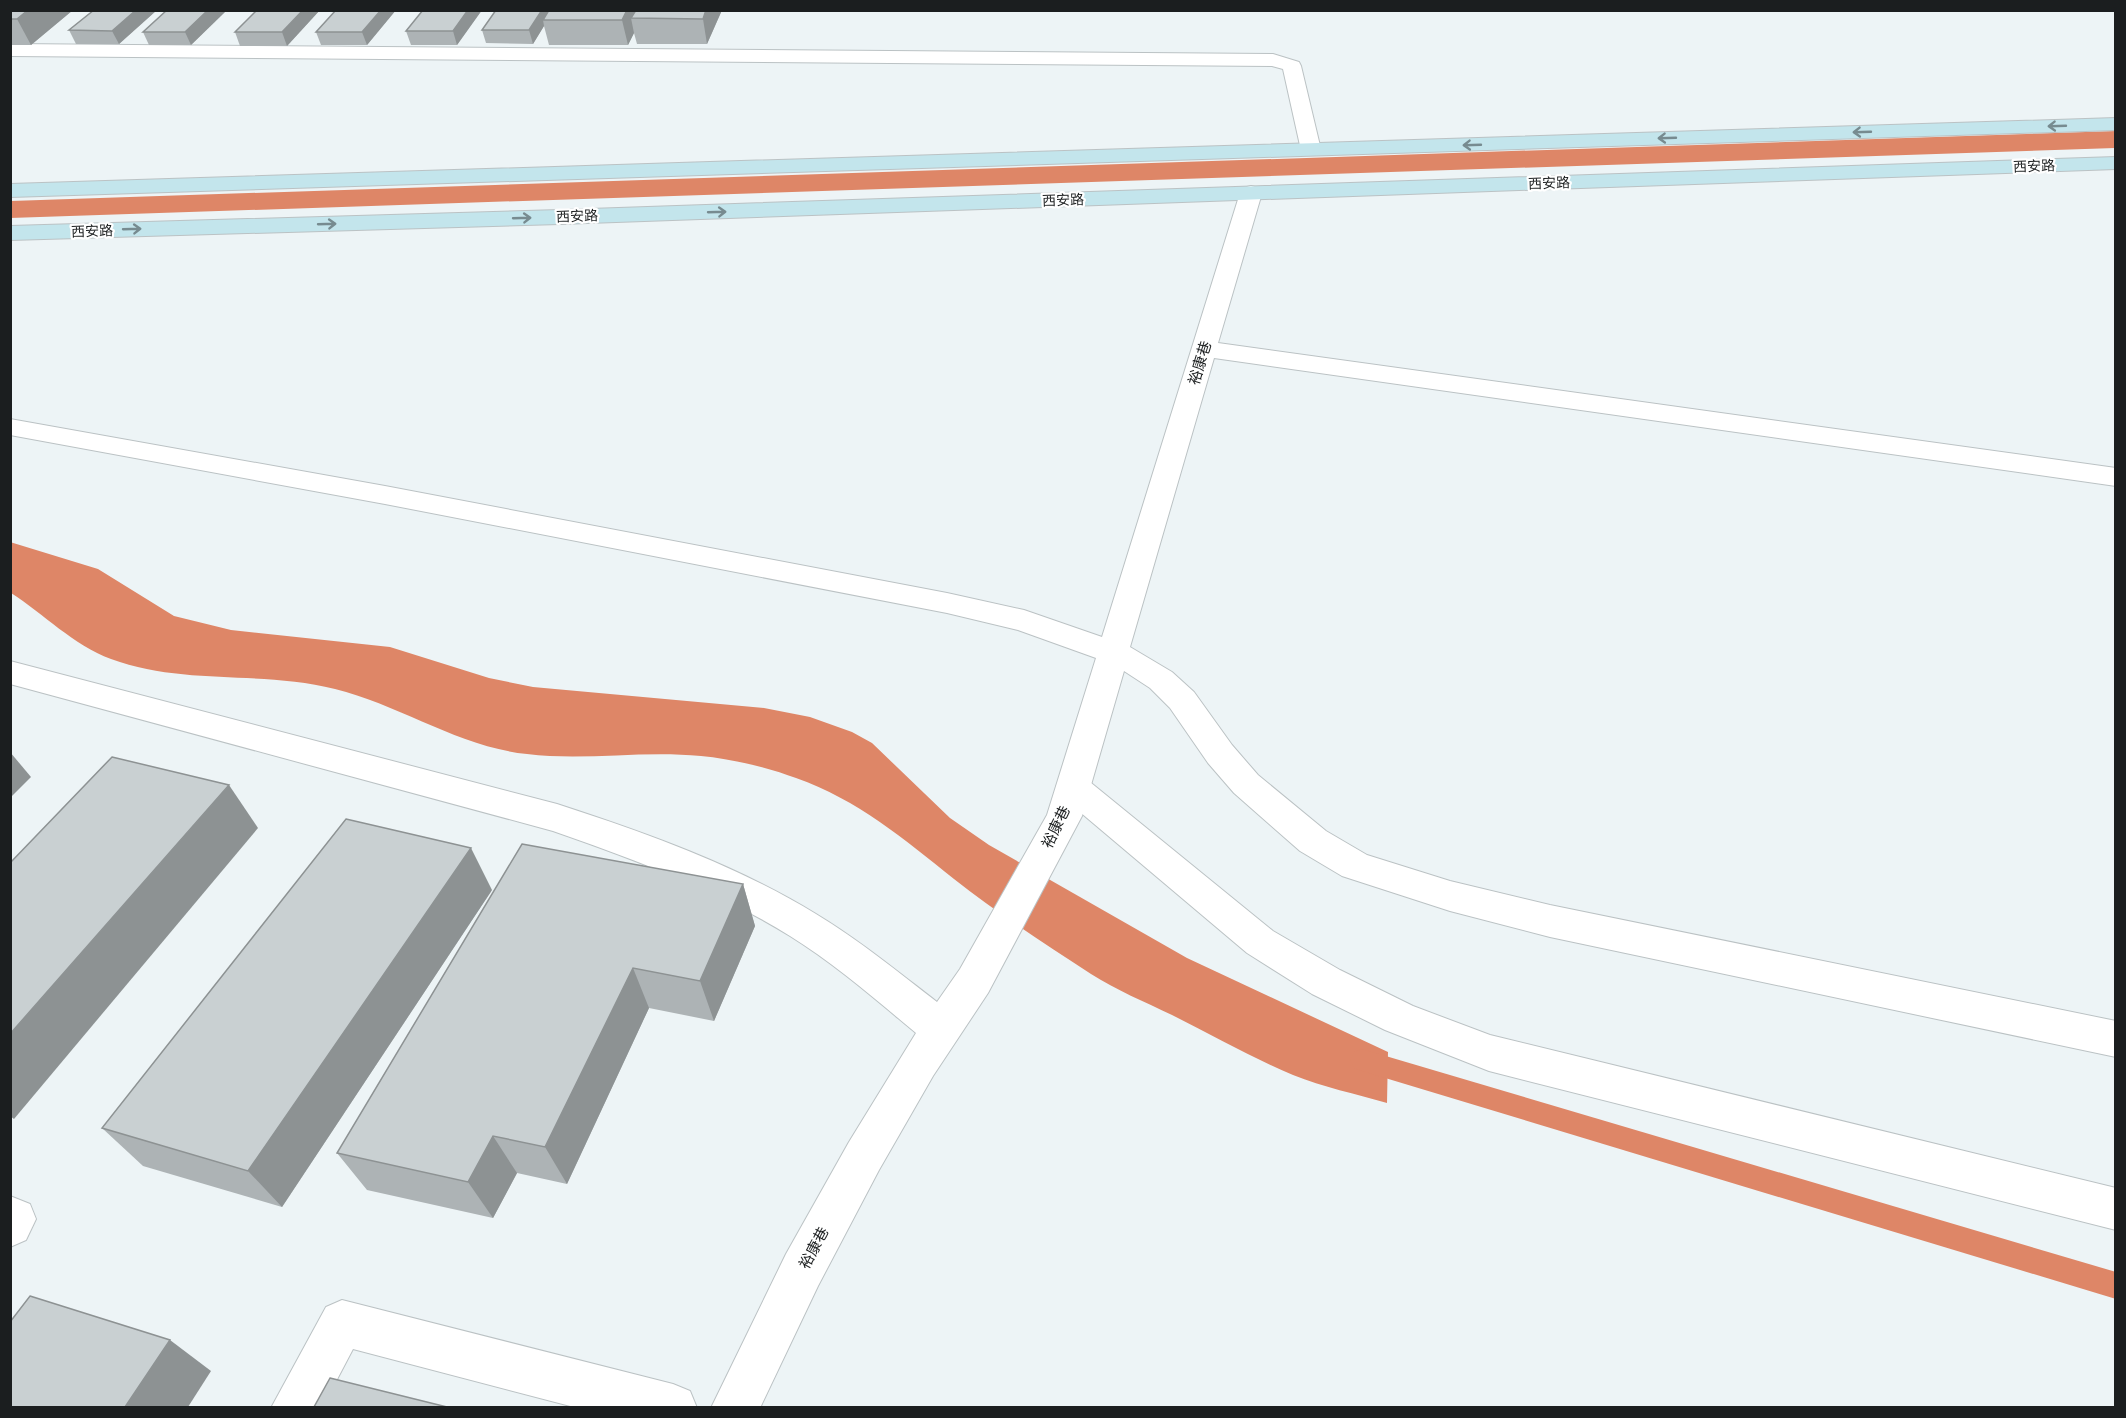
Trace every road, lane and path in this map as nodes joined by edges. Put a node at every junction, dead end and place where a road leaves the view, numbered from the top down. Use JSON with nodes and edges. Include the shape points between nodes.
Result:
{"nodes":[{"id":1,"x":10,"y":50,"type":"edge"},
{"id":2,"x":2115,"y":124,"type":"edge"},
{"id":3,"x":1311,"y":150,"type":"junction"},
{"id":4,"x":2115,"y":163,"type":"edge"},
{"id":5,"x":10,"y":191,"type":"edge"},
{"id":6,"x":1251,"y":193,"type":"junction"},
{"id":7,"x":10,"y":233,"type":"edge"},
{"id":8,"x":1204,"y":348,"type":"junction"},
{"id":9,"x":10,"y":427,"type":"edge"},
{"id":10,"x":2115,"y":477,"type":"edge"},
{"id":11,"x":1113,"y":652,"type":"junction"},
{"id":12,"x":10,"y":672,"type":"edge"},
{"id":13,"x":1068,"y":802,"type":"junction"},
{"id":14,"x":940,"y":1029,"type":"junction"},
{"id":15,"x":2115,"y":1039,"type":"edge"},
{"id":16,"x":2115,"y":1209,"type":"edge"},
{"id":17,"x":10,"y":1217,"type":"edge"},
{"id":18,"x":10,"y":1225,"type":"edge"},
{"id":19,"x":295,"y":1407,"type":"edge"},
{"id":20,"x":673,"y":1407,"type":"edge"},
{"id":21,"x":735,"y":1407,"type":"edge"}],
"edges":[{"from":1,"to":3,"type":"street","via":[[1273,60],[1292,66]]},
{"from":2,"to":3,"type":"street","one_way":true},
{"from":3,"to":5,"type":"street"},
{"from":4,"to":6,"type":"street","name":"西安路"},
{"from":7,"to":6,"type":"street","name":"西安路","one_way":true},
{"from":6,"to":8,"type":"street","name":"裕康巷"},
{"from":8,"to":10,"type":"street"},
{"from":8,"to":11,"type":"street","name":"裕康巷"},
{"from":9,"to":11,"type":"street","via":[[947,603],[1024,621]]},
{"from":11,"to":13,"type":"street","name":"裕康巷"},
{"from":11,"to":15,"type":"street","via":[[1161,680],[1182,700],[1220,754],[1278,813],[1313,841],[1355,866],[1450,896],[1550,921]]},
{"from":12,"to":14,"type":"street","via":[[557,818],[645,847],[730,885],[802,925],[872,973]]},
{"from":13,"to":14,"type":"street","name":"裕康巷","via":[[974,981]]},
{"from":13,"to":16,"type":"street","via":[[1260,942],[1326,982],[1399,1018],[1489,1053]]},
{"from":14,"to":21,"type":"street","name":"裕康巷","via":[[858,1166]]},
{"from":17,"to":18,"type":"street","via":[[14,1219]]},
{"from":19,"to":20,"type":"street","via":[[342,1323]]}]}
